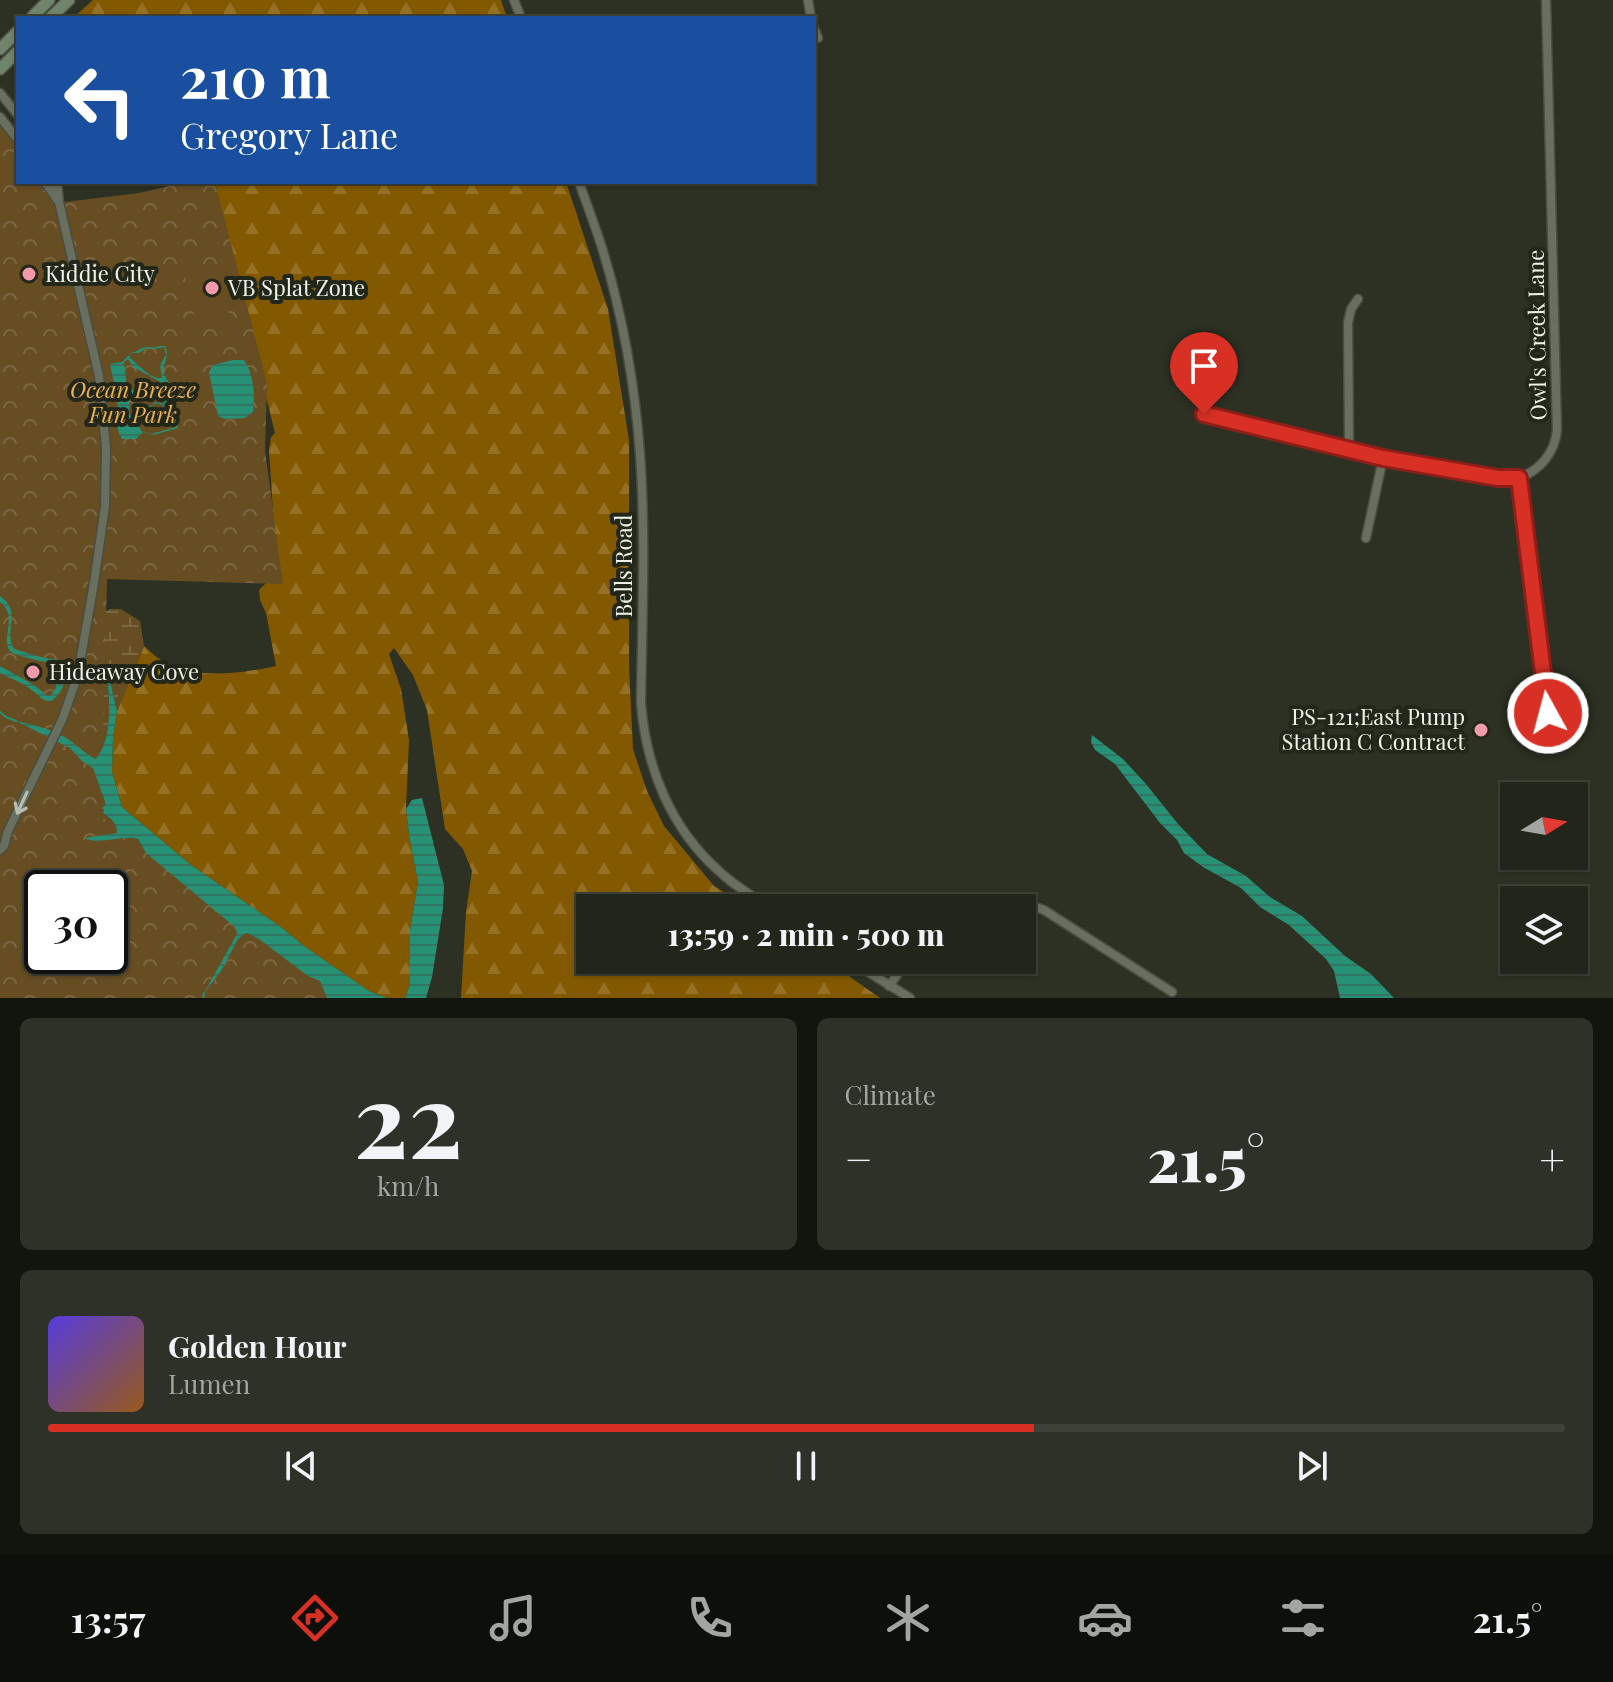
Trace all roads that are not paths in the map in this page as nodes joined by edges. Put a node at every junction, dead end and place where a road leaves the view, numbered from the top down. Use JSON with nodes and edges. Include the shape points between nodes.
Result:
{"nodes":[{"id":1,"x":49,"y":0,"type":"edge"},
{"id":2,"x":69,"y":0,"type":"edge"},
{"id":3,"x":1546,"y":0,"type":"edge"},
{"id":4,"x":33,"y":16,"type":"edge"},
{"id":5,"x":52,"y":16,"type":"edge"},
{"id":6,"x":16,"y":33,"type":"edge"},
{"id":7,"x":816,"y":33,"type":"edge"},
{"id":8,"x":818,"y":38,"type":"dead end"},
{"id":9,"x":0,"y":49,"type":"edge"},
{"id":10,"x":16,"y":53,"type":"edge"},
{"id":11,"x":0,"y":69,"type":"edge"},
{"id":12,"x":0,"y":93,"type":"edge"},
{"id":13,"x":16,"y":113,"type":"edge"},
{"id":14,"x":0,"y":117,"type":"edge"},
{"id":15,"x":16,"y":137,"type":"edge"},
{"id":16,"x":46,"y":184,"type":"edge"},
{"id":17,"x":57,"y":184,"type":"edge"},
{"id":18,"x":580,"y":184,"type":"edge"},
{"id":19,"x":59,"y":202,"type":"junction"},
{"id":20,"x":1358,"y":299,"type":"dead end"},
{"id":21,"x":1204,"y":414,"type":"dead end"},
{"id":22,"x":1348,"y":449,"type":"junction"},
{"id":23,"x":1383,"y":458,"type":"junction"},
{"id":24,"x":1519,"y":478,"type":"junction"},
{"id":25,"x":1366,"y":538,"type":"dead end"},
{"id":26,"x":1552,"y":745,"type":"dead end"},
{"id":27,"x":2,"y":848,"type":"edge"},
{"id":28,"x":750,"y":894,"type":"edge"},
{"id":29,"x":1036,"y":907,"type":"edge"},
{"id":30,"x":871,"y":974,"type":"edge"},
{"id":31,"x":898,"y":974,"type":"edge"},
{"id":32,"x":889,"y":986,"type":"junction"},
{"id":33,"x":1172,"y":992,"type":"dead end"},
{"id":34,"x":910,"y":998,"type":"edge"}],
"edges":[{"from":1,"to":4,"type":"main road"},
{"from":2,"to":5,"type":"main road"},
{"from":3,"to":24,"type":"street","name":"Owl's Creek Lane","via":[[1557,430],[1545,460]]},
{"from":6,"to":9,"type":"main road"},
{"from":7,"to":8,"type":"street"},
{"from":10,"to":11,"type":"main road"},
{"from":12,"to":13,"type":"street"},
{"from":14,"to":15,"type":"street"},
{"from":16,"to":19,"type":"street"},
{"from":17,"to":19,"type":"street"},
{"from":18,"to":28,"type":"street","name":"Bells Road","via":[[614,291],[637,419],[643,540],[641,703],[649,759],[686,835]]},
{"from":19,"to":27,"type":"street","one_way":true,"via":[[99,376],[105,506],[78,674]]},
{"from":20,"to":22,"type":"street","via":[[1348,323]]},
{"from":21,"to":22,"type":"street"},
{"from":22,"to":23,"type":"street"},
{"from":23,"to":24,"type":"street"},
{"from":23,"to":25,"type":"street"},
{"from":24,"to":26,"type":"street"},
{"from":29,"to":33,"type":"street"},
{"from":30,"to":32,"type":"street"},
{"from":31,"to":32,"type":"street"},
{"from":32,"to":34,"type":"street"}]}
